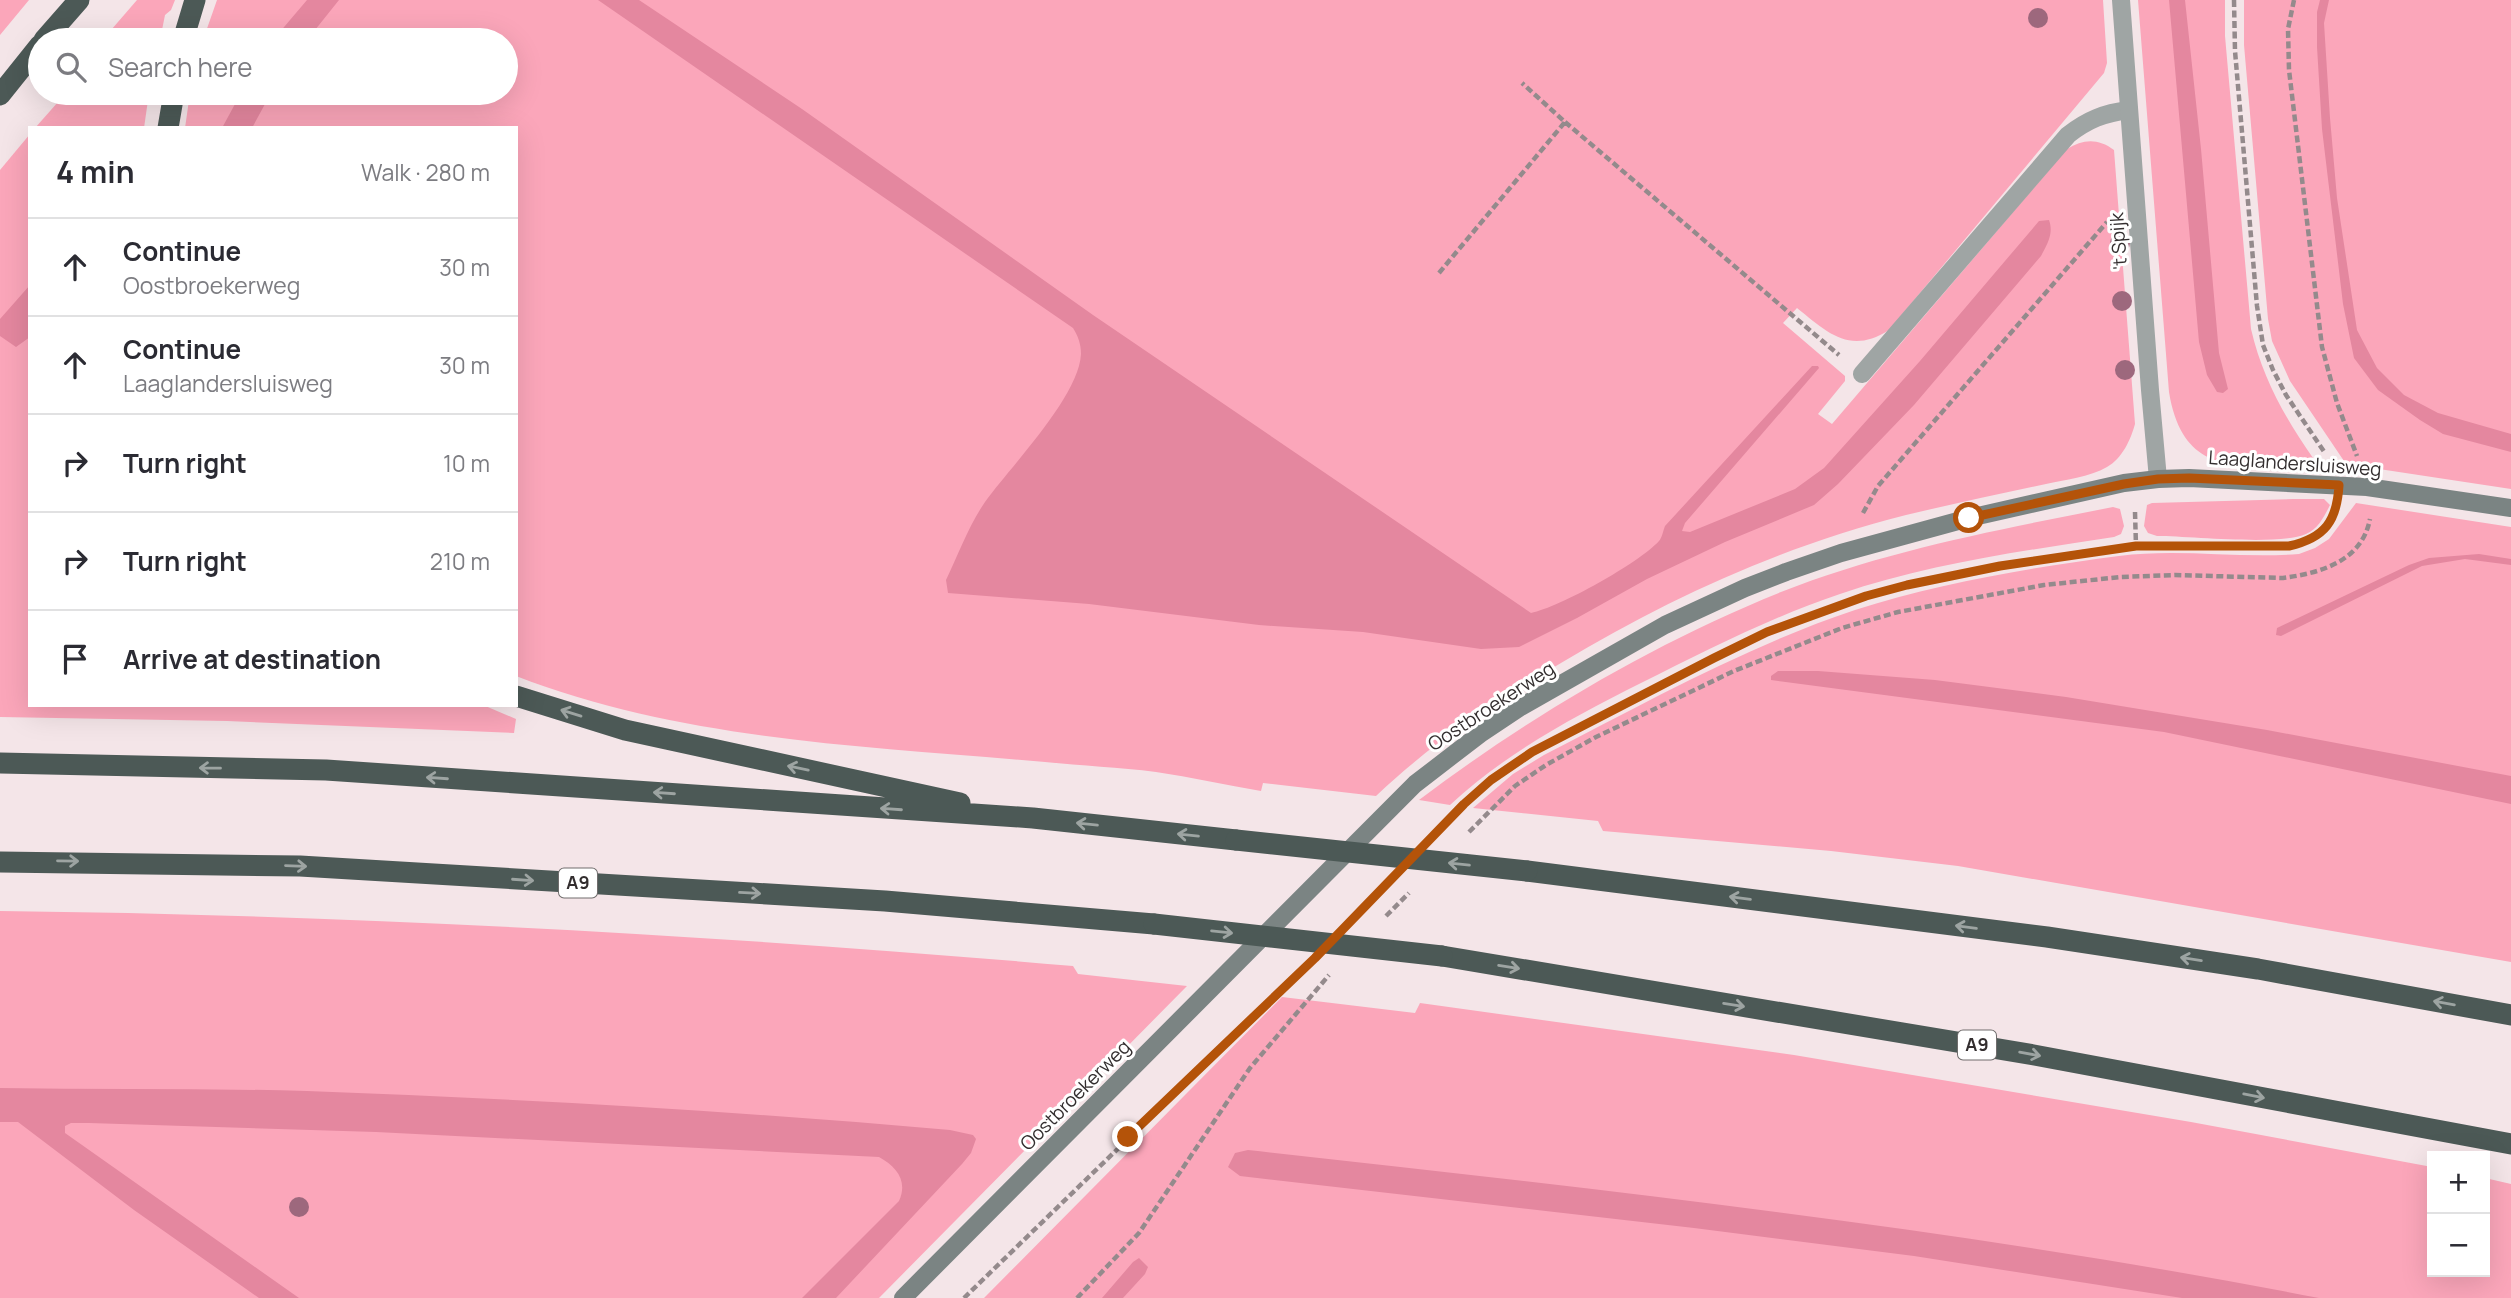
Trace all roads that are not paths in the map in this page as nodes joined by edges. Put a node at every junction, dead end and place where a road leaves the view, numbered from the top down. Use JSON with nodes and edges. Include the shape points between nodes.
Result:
{"nodes":[{"id":1,"x":79,"y":0,"type":"edge"},
{"id":2,"x":195,"y":0,"type":"edge"},
{"id":3,"x":2121,"y":0,"type":"edge"},
{"id":4,"x":54,"y":28,"type":"edge"},
{"id":5,"x":187,"y":28,"type":"edge"},
{"id":6,"x":28,"y":60,"type":"edge"},
{"id":7,"x":0,"y":94,"type":"edge"},
{"id":8,"x":172,"y":105,"type":"edge"},
{"id":9,"x":2129,"y":110,"type":"junction"},
{"id":10,"x":168,"y":126,"type":"edge"},
{"id":11,"x":1862,"y":374,"type":"road end"},
{"id":12,"x":2158,"y":479,"type":"junction"},
{"id":13,"x":2511,"y":508,"type":"edge"},
{"id":14,"x":518,"y":697,"type":"edge"},
{"id":15,"x":0,"y":763,"type":"edge"},
{"id":16,"x":1033,"y":818,"type":"junction"},
{"id":17,"x":0,"y":862,"type":"edge"},
{"id":18,"x":2511,"y":1015,"type":"edge"},
{"id":19,"x":2511,"y":1144,"type":"edge"},
{"id":20,"x":903,"y":1298,"type":"edge"}],
"edges":[{"from":1,"to":4,"type":"highway"},
{"from":2,"to":5,"type":"highway"},
{"from":3,"to":9,"type":"street","name":"'t Spijk"},
{"from":6,"to":7,"type":"highway"},
{"from":8,"to":10,"type":"highway"},
{"from":9,"to":11,"type":"street","via":[[2108,112],[2068,135]]},
{"from":9,"to":12,"type":"street","name":"'t Spijk"},
{"from":12,"to":13,"type":"street","name":"Laaglandersluisweg","via":[[2367,487]]},
{"from":12,"to":20,"type":"street","name":"Oostbroekerweg","via":[[1969,518],[1841,553],[1745,588],[1665,625],[1519,708],[1406,793]]},
{"from":16,"to":14,"type":"highway","one_way":true,"via":[[625,730]]},
{"from":16,"to":15,"type":"highway","one_way":true,"via":[[326,770]]},
{"from":18,"to":16,"type":"highway","one_way":true,"bridge":true,"via":[[2047,937],[1527,872]]},
{"from":17,"to":19,"type":"highway","number":"A9","one_way":true,"bridge":true,"via":[[314,867],[885,901],[1154,924],[1442,956],[2034,1055]]}]}
